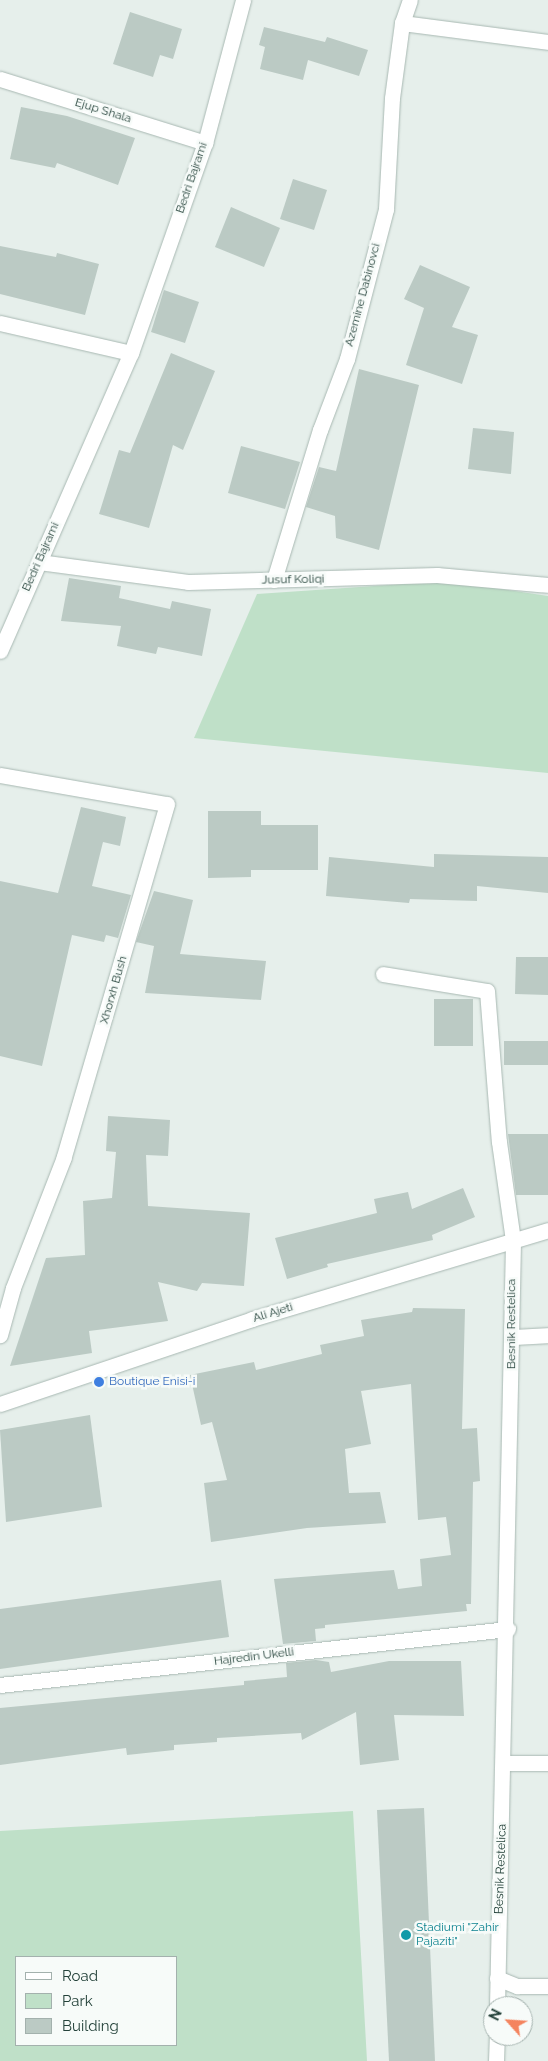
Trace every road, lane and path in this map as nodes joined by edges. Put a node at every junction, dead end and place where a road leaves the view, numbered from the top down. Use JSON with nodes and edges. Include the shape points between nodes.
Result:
{"nodes":[{"id":1,"x":243,"y":0,"type":"edge"},
{"id":2,"x":410,"y":0,"type":"edge"},
{"id":3,"x":402,"y":23,"type":"junction"},
{"id":4,"x":548,"y":42,"type":"edge"},
{"id":5,"x":0,"y":79,"type":"edge"},
{"id":6,"x":205,"y":143,"type":"junction"},
{"id":7,"x":0,"y":324,"type":"edge"},
{"id":8,"x":131,"y":353,"type":"junction"},
{"id":9,"x":39,"y":562,"type":"junction"},
{"id":10,"x":274,"y":580,"type":"junction"},
{"id":11,"x":548,"y":585,"type":"edge"},
{"id":12,"x":0,"y":652,"type":"edge"},
{"id":13,"x":0,"y":774,"type":"edge"},
{"id":14,"x":383,"y":974,"type":"dead end"},
{"id":15,"x":548,"y":1230,"type":"edge"},
{"id":16,"x":514,"y":1240,"type":"junction"},
{"id":17,"x":0,"y":1335,"type":"edge"},
{"id":18,"x":548,"y":1335,"type":"edge"},
{"id":19,"x":512,"y":1337,"type":"junction"},
{"id":20,"x":0,"y":1404,"type":"edge"},
{"id":21,"x":508,"y":1629,"type":"junction"},
{"id":22,"x":0,"y":1685,"type":"edge"},
{"id":23,"x":505,"y":1763,"type":"junction"},
{"id":24,"x":548,"y":1763,"type":"edge"},
{"id":25,"x":497,"y":1978,"type":"junction"},
{"id":26,"x":548,"y":1986,"type":"edge"},
{"id":27,"x":497,"y":1996,"type":"edge"},
{"id":28,"x":497,"y":2046,"type":"edge"},
{"id":29,"x":496,"y":2061,"type":"edge"}],
"edges":[{"from":1,"to":6,"type":"street","name":"Bedri Bajrami"},
{"from":2,"to":3,"type":"street","name":"Azemine Dabinovci"},
{"from":3,"to":4,"type":"street"},
{"from":3,"to":10,"type":"street","name":"Azemine Dabinovci","via":[[392,98],[386,209],[346,359],[317,439]]},
{"from":5,"to":6,"type":"street","name":"Ejup Shala"},
{"from":6,"to":8,"type":"street","name":"Bedri Bajrami"},
{"from":7,"to":8,"type":"street"},
{"from":8,"to":9,"type":"street","name":"Bedri Bajrami"},
{"from":9,"to":10,"type":"street","name":"Jusuf Koliqi","via":[[188,582]]},
{"from":9,"to":12,"type":"street","name":"Bedri Bajrami"},
{"from":10,"to":11,"type":"street","name":"Jusuf Koliqi","via":[[437,575]]},
{"from":13,"to":17,"type":"street","name":"Xhorxh Bush","via":[[167,804],[75,1121],[13,1288]]},
{"from":14,"to":16,"type":"street","name":"Besnik Restelica","via":[[487,991],[499,1142]]},
{"from":15,"to":16,"type":"street","name":"Ali Ajeti"},
{"from":16,"to":19,"type":"street","name":"Besnik Restelica"},
{"from":16,"to":20,"type":"street","name":"Ali Ajeti","via":[[252,1320]]},
{"from":18,"to":19,"type":"street"},
{"from":19,"to":21,"type":"street","name":"Besnik Restelica"},
{"from":21,"to":22,"type":"street","name":"Hajredin Ukelli"},
{"from":21,"to":23,"type":"street","name":"Besnik Restelica"},
{"from":23,"to":24,"type":"street"},
{"from":23,"to":25,"type":"street","name":"Besnik Restelica"},
{"from":25,"to":26,"type":"street","via":[[517,1986]]},
{"from":25,"to":27,"type":"street","name":"Besnik Restelica"},
{"from":28,"to":29,"type":"street"}]}
